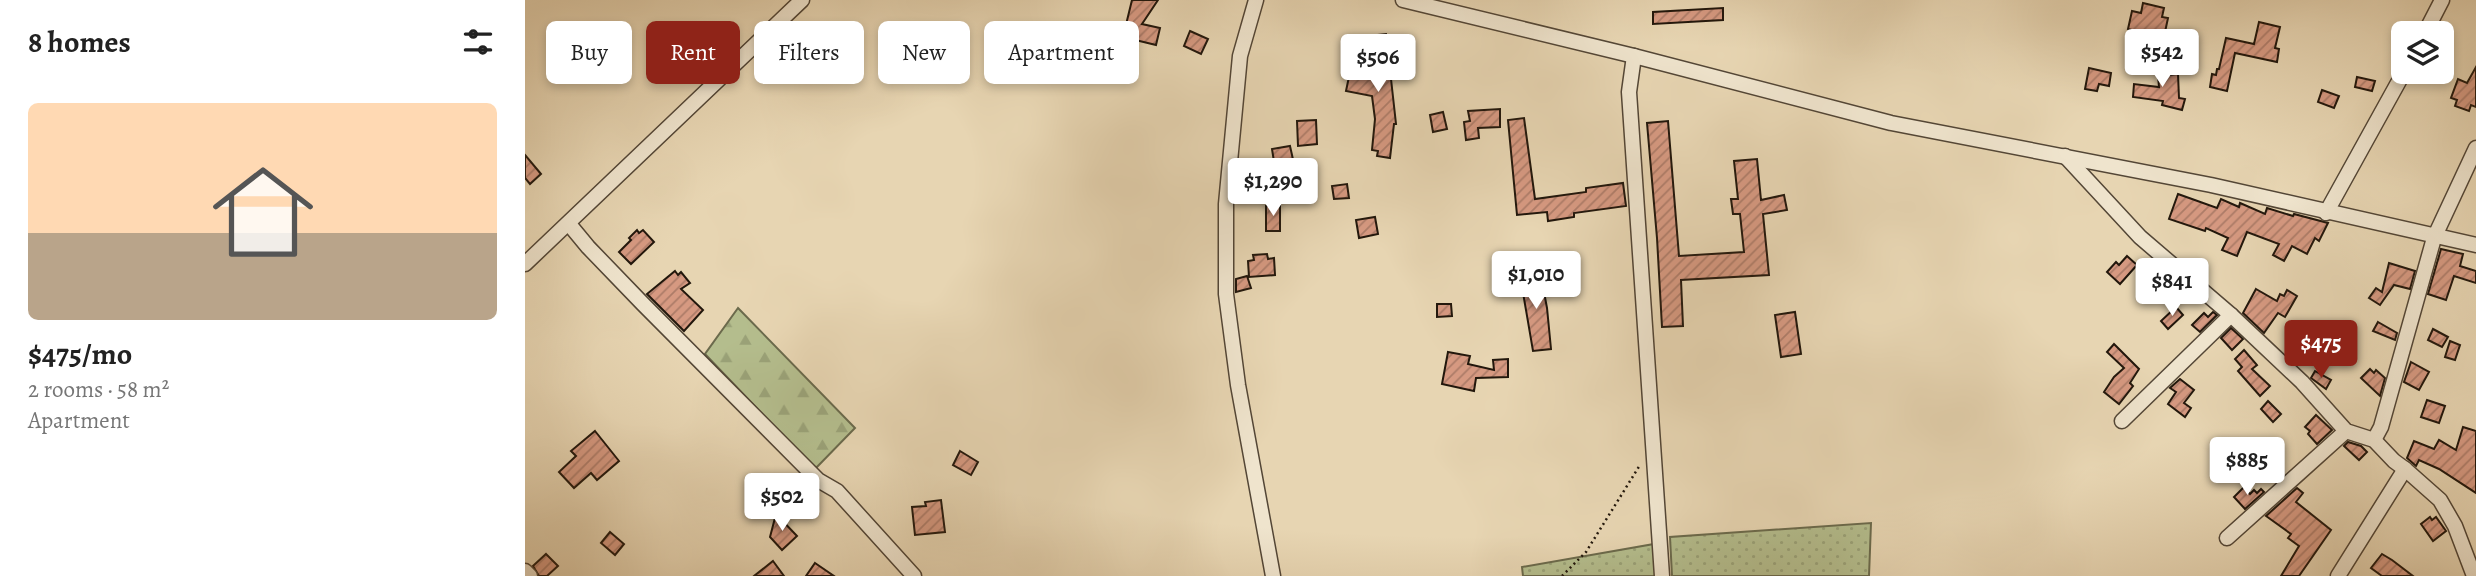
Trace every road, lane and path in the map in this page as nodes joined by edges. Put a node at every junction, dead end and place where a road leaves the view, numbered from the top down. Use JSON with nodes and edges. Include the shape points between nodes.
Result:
{"nodes":[{"id":1,"x":802,"y":0,"type":"edge"},
{"id":2,"x":1256,"y":0,"type":"edge"},
{"id":3,"x":1403,"y":0,"type":"edge"},
{"id":4,"x":2442,"y":0,"type":"edge"},
{"id":5,"x":2431,"y":21,"type":"edge"},
{"id":6,"x":1634,"y":56,"type":"junction"},
{"id":7,"x":2397,"y":84,"type":"edge"},
{"id":8,"x":2476,"y":148,"type":"edge"},
{"id":9,"x":2065,"y":156,"type":"junction"},
{"id":10,"x":2326,"y":213,"type":"junction"},
{"id":11,"x":569,"y":223,"type":"junction"},
{"id":12,"x":2434,"y":238,"type":"junction"},
{"id":13,"x":2476,"y":245,"type":"edge"},
{"id":14,"x":525,"y":264,"type":"edge"},
{"id":15,"x":2231,"y":315,"type":"junction"},
{"id":16,"x":2122,"y":421,"type":"dead end"},
{"id":17,"x":2346,"y":431,"type":"junction"},
{"id":18,"x":2374,"y":440,"type":"junction"},
{"id":19,"x":1640,"y":465,"type":"dead end"},
{"id":20,"x":2405,"y":469,"type":"junction"},
{"id":21,"x":2227,"y":538,"type":"dead end"},
{"id":22,"x":525,"y":571,"type":"edge"},
{"id":23,"x":530,"y":576,"type":"edge"},
{"id":24,"x":914,"y":576,"type":"edge"},
{"id":25,"x":1273,"y":576,"type":"edge"},
{"id":26,"x":1562,"y":576,"type":"edge"},
{"id":27,"x":1662,"y":576,"type":"edge"},
{"id":28,"x":2338,"y":576,"type":"edge"},
{"id":29,"x":2474,"y":576,"type":"edge"}],
"edges":[{"from":1,"to":11,"type":"street"},
{"from":2,"to":25,"type":"street","via":[[1240,56],[1226,204],[1226,294]]},
{"from":3,"to":6,"type":"street"},
{"from":4,"to":5,"type":"street"},
{"from":6,"to":9,"type":"street","via":[[1879,121]]},
{"from":6,"to":27,"type":"street","via":[[1629,92]]},
{"from":7,"to":10,"type":"street"},
{"from":8,"to":12,"type":"street"},
{"from":9,"to":10,"type":"street"},
{"from":9,"to":15,"type":"street","via":[[2140,237]]},
{"from":10,"to":12,"type":"street"},
{"from":11,"to":14,"type":"street"},
{"from":11,"to":24,"type":"street","via":[[818,480],[837,491]]},
{"from":12,"to":13,"type":"street"},
{"from":12,"to":18,"type":"street"},
{"from":15,"to":16,"type":"street"},
{"from":15,"to":17,"type":"street"},
{"from":17,"to":18,"type":"street"},
{"from":17,"to":21,"type":"street"},
{"from":18,"to":20,"type":"street"},
{"from":19,"to":26,"type":"path","via":[[1586,552]]},
{"from":20,"to":28,"type":"street"},
{"from":20,"to":29,"type":"street","via":[[2439,500],[2455,526]]},
{"from":22,"to":23,"type":"street"}]}
